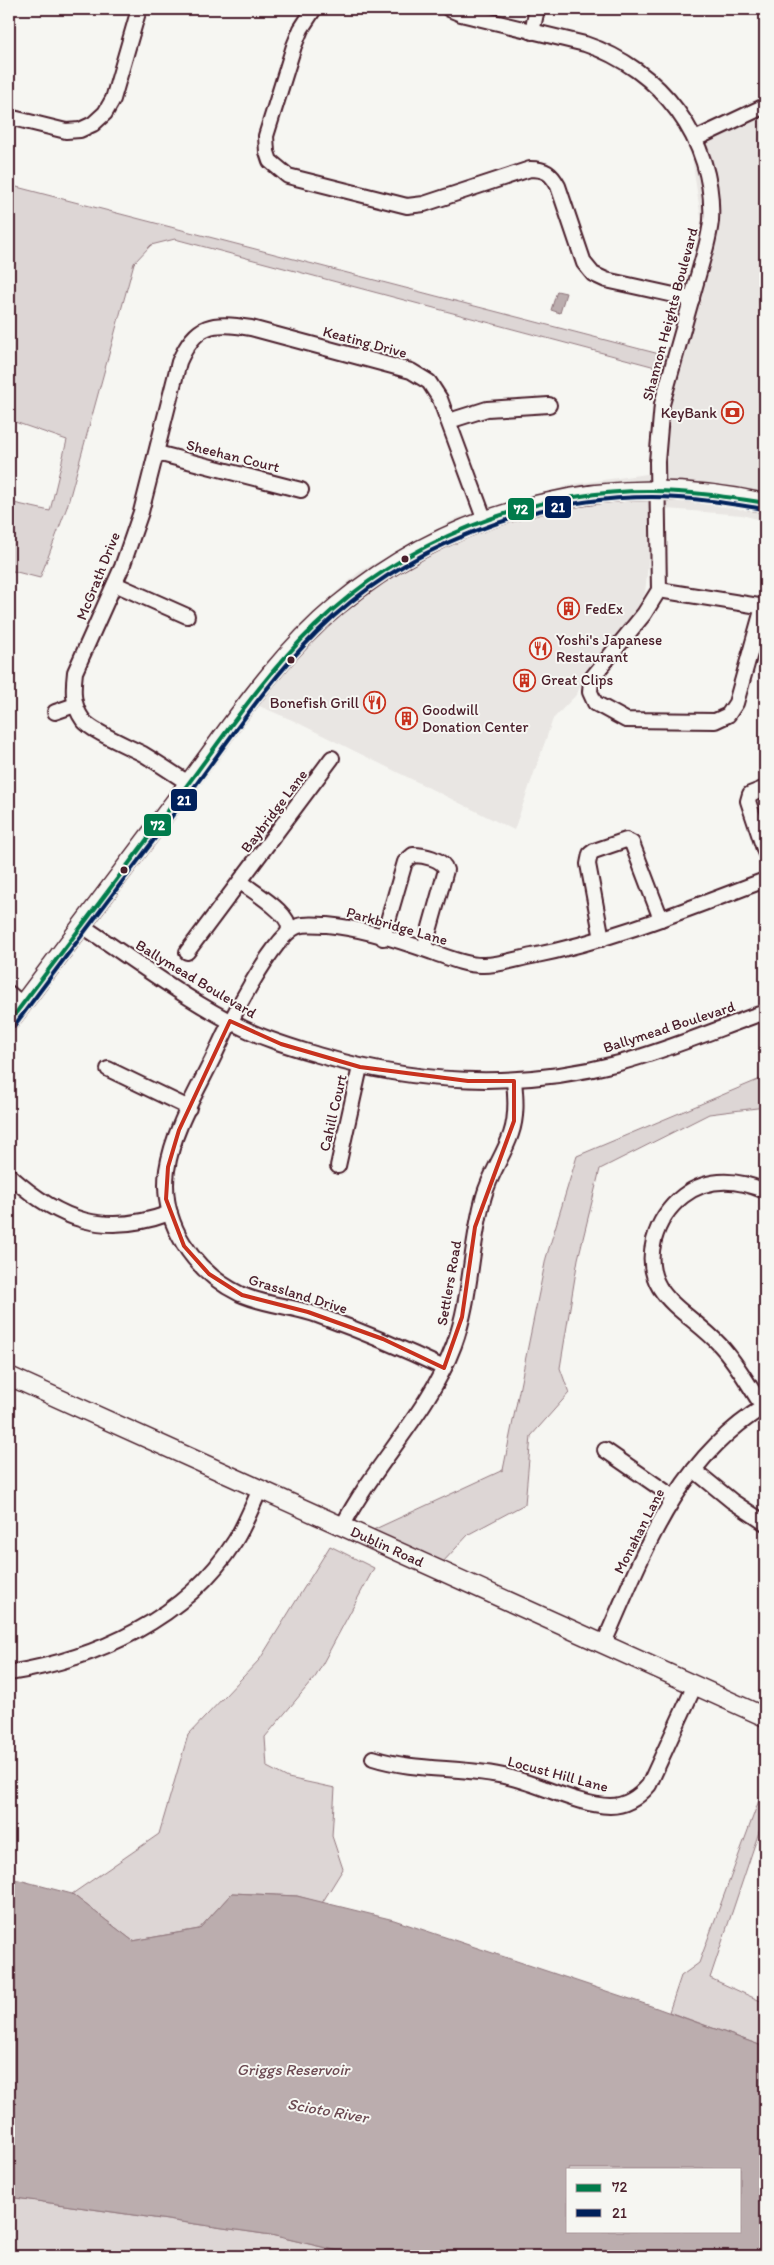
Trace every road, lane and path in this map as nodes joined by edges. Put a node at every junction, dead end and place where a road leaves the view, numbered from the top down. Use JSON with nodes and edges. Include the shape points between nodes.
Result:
{"nodes":[{"id":1,"x":139,"y":9,"type":"edge"},
{"id":2,"x":314,"y":9,"type":"edge"},
{"id":3,"x":449,"y":9,"type":"edge"},
{"id":4,"x":537,"y":9,"type":"edge"},
{"id":5,"x":532,"y":32,"type":"junction"},
{"id":6,"x":765,"y":106,"type":"edge"},
{"id":7,"x":9,"y":117,"type":"edge"},
{"id":8,"x":695,"y":139,"type":"junction"},
{"id":9,"x":692,"y":299,"type":"junction"},
{"id":10,"x":202,"y":329,"type":"joint"},
{"id":11,"x":549,"y":405,"type":"dead end"},
{"id":12,"x":449,"y":421,"type":"junction"},
{"id":13,"x":156,"y":453,"type":"junction"},
{"id":14,"x":659,"y":489,"type":"junction"},
{"id":15,"x":301,"y":490,"type":"dead end"},
{"id":16,"x":765,"y":503,"type":"edge"},
{"id":17,"x":485,"y":521,"type":"junction"},
{"id":18,"x":115,"y":584,"type":"junction"},
{"id":19,"x":659,"y":590,"type":"junction"},
{"id":20,"x":764,"y":607,"type":"edge"},
{"id":21,"x":186,"y":616,"type":"dead end"},
{"id":22,"x":75,"y":705,"type":"junction"},
{"id":23,"x":56,"y":712,"type":"dead end"},
{"id":24,"x":332,"y":758,"type":"dead end"},
{"id":25,"x":188,"y":783,"type":"junction"},
{"id":26,"x":765,"y":788,"type":"edge"},
{"id":27,"x":765,"y":852,"type":"edge"},
{"id":28,"x":765,"y":880,"type":"edge"},
{"id":29,"x":241,"y":882,"type":"junction"},
{"id":30,"x":661,"y":919,"type":"junction"},
{"id":31,"x":80,"y":925,"type":"junction"},
{"id":32,"x":288,"y":932,"type":"junction"},
{"id":33,"x":383,"y":938,"type":"junction"},
{"id":34,"x":602,"y":939,"type":"junction"},
{"id":35,"x":424,"y":949,"type":"junction"},
{"id":36,"x":187,"y":952,"type":"dead end"},
{"id":37,"x":15,"y":999,"type":"edge"},
{"id":38,"x":765,"y":1012,"type":"edge"},
{"id":39,"x":230,"y":1021,"type":"junction"},
{"id":40,"x":9,"y":1022,"type":"edge"},
{"id":41,"x":108,"y":1068,"type":"dead end"},
{"id":42,"x":360,"y":1068,"type":"junction"},
{"id":43,"x":514,"y":1081,"type":"junction"},
{"id":44,"x":189,"y":1108,"type":"junction"},
{"id":45,"x":338,"y":1166,"type":"dead end"},
{"id":46,"x":10,"y":1176,"type":"dead end"},
{"id":47,"x":765,"y":1191,"type":"edge"},
{"id":48,"x":170,"y":1213,"type":"junction"},
{"id":49,"x":444,"y":1368,"type":"junction"},
{"id":50,"x":9,"y":1376,"type":"edge"},
{"id":51,"x":764,"y":1406,"type":"edge"},
{"id":52,"x":605,"y":1450,"type":"dead end"},
{"id":53,"x":694,"y":1470,"type":"junction"},
{"id":54,"x":260,"y":1490,"type":"junction"},
{"id":55,"x":673,"y":1497,"type":"junction"},
{"id":56,"x":765,"y":1522,"type":"edge"},
{"id":57,"x":343,"y":1525,"type":"junction"},
{"id":58,"x":604,"y":1643,"type":"junction"},
{"id":59,"x":9,"y":1673,"type":"edge"},
{"id":60,"x":695,"y":1685,"type":"junction"},
{"id":61,"x":765,"y":1717,"type":"edge"},
{"id":62,"x":373,"y":1758,"type":"dead end"}],
"edges":[{"from":1,"to":7,"type":"street","via":[[113,99],[106,113],[94,124],[66,131]]},
{"from":2,"to":9,"type":"street","via":[[294,46],[266,136],[266,152],[275,167],[288,176],[407,206],[424,204],[530,169],[542,169],[552,175],[558,186],[584,263],[593,274],[606,280]]},
{"from":3,"to":5,"type":"street","name":"Shannon Heights Boulevard"},
{"from":4,"to":5,"type":"street"},
{"from":5,"to":8,"type":"street","name":"Shannon Heights Boulevard","via":[[605,50],[630,65],[652,81],[671,102]]},
{"from":6,"to":8,"type":"street"},
{"from":8,"to":9,"type":"street","name":"Shannon Heights Boulevard","via":[[710,195],[711,222]]},
{"from":9,"to":14,"type":"street","name":"Shannon Heights Boulevard","via":[[662,404],[657,462]]},
{"from":10,"to":12,"type":"street","name":"Keating Drive","via":[[226,325],[251,328],[411,371],[429,382]]},
{"from":10,"to":13,"type":"street","name":"McGrath Drive","via":[[187,343],[179,362]]},
{"from":11,"to":12,"type":"street","via":[[487,409]]},
{"from":12,"to":17,"type":"street","name":"Keating Drive"},
{"from":13,"to":15,"type":"street","name":"Sheehan Court"},
{"from":13,"to":18,"type":"street","name":"McGrath Drive","via":[[141,512]]},
{"from":14,"to":16,"type":"main road"},
{"from":14,"to":17,"type":"main road","via":[[565,498]]},
{"from":14,"to":19,"type":"street","name":"Shannon Heights Boulevard"},
{"from":17,"to":25,"type":"main road","via":[[407,558],[337,606],[253,694]]},
{"from":18,"to":21,"type":"street"},
{"from":18,"to":22,"type":"street","name":"McGrath Drive","via":[[75,672],[72,689]]},
{"from":19,"to":20,"type":"street"},
{"from":19,"to":20,"type":"street","via":[[644,614],[591,679],[590,692],[595,703],[626,720],[715,720],[728,715],[736,704]]},
{"from":22,"to":23,"type":"street"},
{"from":22,"to":25,"type":"street","via":[[83,721],[97,731],[145,755]]},
{"from":24,"to":29,"type":"street","name":"Baybridge Lane"},
{"from":25,"to":31,"type":"main road"},
{"from":26,"to":27,"type":"street","via":[[750,794],[748,801]]},
{"from":28,"to":30,"type":"street","name":"Parkbridge Lane"},
{"from":29,"to":32,"type":"street","via":[[287,918]]},
{"from":29,"to":36,"type":"street","name":"Baybridge Lane"},
{"from":30,"to":34,"type":"street","name":"Parkbridge Lane"},
{"from":30,"to":34,"type":"street","via":[[632,843],[626,840],[590,854],[588,864]]},
{"from":31,"to":37,"type":"main road"},
{"from":31,"to":39,"type":"street","name":"Ballymead Boulevard"},
{"from":32,"to":33,"type":"street","name":"Parkbridge Lane","via":[[308,924],[344,926]]},
{"from":32,"to":39,"type":"street"},
{"from":33,"to":35,"type":"street","name":"Parkbridge Lane"},
{"from":33,"to":35,"type":"street","via":[[408,857],[428,858],[442,862],[446,870]]},
{"from":34,"to":35,"type":"street","name":"Parkbridge Lane","via":[[482,965],[454,960]]},
{"from":37,"to":40,"type":"main road"},
{"from":38,"to":43,"type":"street","name":"Ballymead Boulevard","via":[[620,1063]]},
{"from":39,"to":42,"type":"street","name":"Ballymead Boulevard","via":[[281,1044]]},
{"from":39,"to":44,"type":"street","name":"Grassland Drive"},
{"from":41,"to":44,"type":"street"},
{"from":42,"to":43,"type":"street","name":"Ballymead Boulevard","via":[[468,1081]]},
{"from":42,"to":45,"type":"street","name":"Cahill Court"},
{"from":43,"to":49,"type":"street","name":"Settlers Road","via":[[511,1135],[477,1218],[462,1317]]},
{"from":44,"to":48,"type":"street","name":"Grassland Drive","via":[[172,1148],[168,1167],[166,1199]]},
{"from":46,"to":48,"type":"street","via":[[35,1198],[91,1222],[116,1226]]},
{"from":47,"to":51,"type":"street","via":[[728,1181],[703,1185],[682,1197],[662,1219],[652,1248],[654,1278],[660,1291],[720,1345]]},
{"from":48,"to":49,"type":"street","name":"Grassland Drive","via":[[184,1246],[196,1261],[209,1274],[242,1295],[308,1312],[366,1333]]},
{"from":49,"to":57,"type":"street","name":"Settlers Road","via":[[422,1410],[370,1479]]},
{"from":50,"to":54,"type":"main road","name":"Dublin Road"},
{"from":51,"to":53,"type":"street","name":"Monahan Lane","via":[[717,1444]]},
{"from":52,"to":55,"type":"street"},
{"from":53,"to":55,"type":"street","name":"Monahan Lane"},
{"from":53,"to":56,"type":"street","via":[[732,1501]]},
{"from":54,"to":57,"type":"main road","name":"Dublin Road"},
{"from":54,"to":59,"type":"street","via":[[235,1541],[218,1564],[179,1603],[156,1620],[102,1649]]},
{"from":55,"to":58,"type":"street","name":"Monahan Lane"},
{"from":57,"to":58,"type":"main road","name":"Dublin Road"},
{"from":58,"to":60,"type":"main road","name":"Dublin Road"},
{"from":60,"to":61,"type":"main road","name":"Dublin Road"},
{"from":60,"to":62,"type":"street","name":"Locust Hill Lane","via":[[649,1785],[637,1798],[622,1804],[610,1806],[582,1801],[508,1776],[403,1766]]}]}
